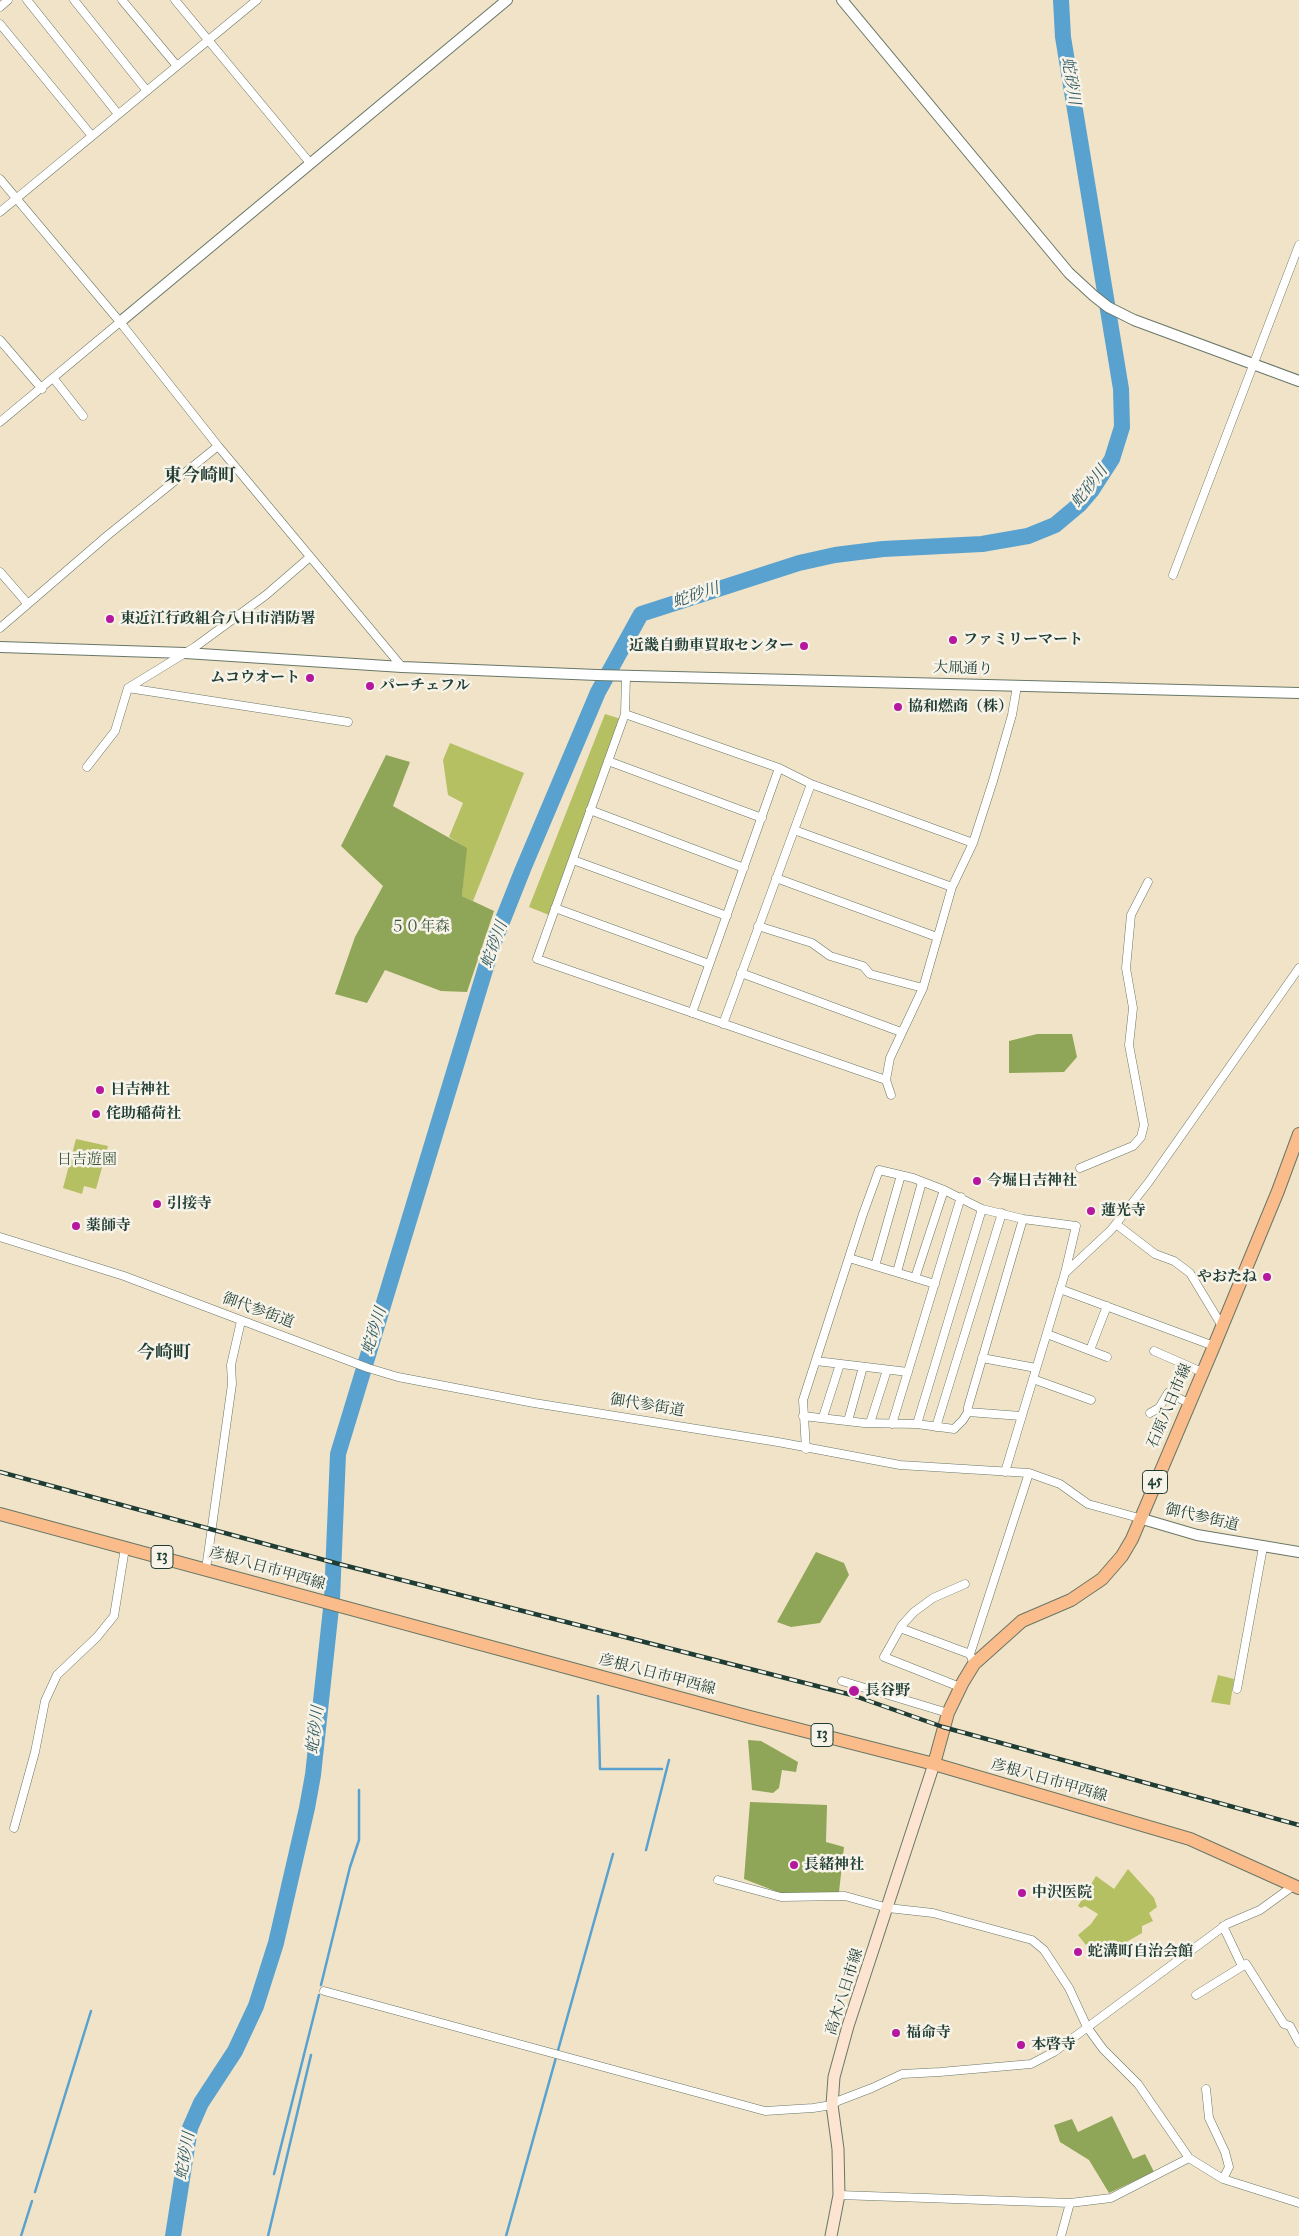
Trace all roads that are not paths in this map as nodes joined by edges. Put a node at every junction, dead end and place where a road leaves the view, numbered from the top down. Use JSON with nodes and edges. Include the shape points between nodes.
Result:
{"nodes":[{"id":1,"x":8,"y":0,"type":"edge"},
{"id":2,"x":27,"y":0,"type":"edge"},
{"id":3,"x":74,"y":0,"type":"edge"},
{"id":4,"x":122,"y":0,"type":"edge"},
{"id":5,"x":175,"y":0,"type":"edge"},
{"id":6,"x":257,"y":0,"type":"edge"},
{"id":7,"x":507,"y":0,"type":"edge"},
{"id":8,"x":842,"y":0,"type":"edge"},
{"id":9,"x":0,"y":7,"type":"edge"},
{"id":10,"x":0,"y":24,"type":"edge"},
{"id":11,"x":209,"y":41,"type":"junction"},
{"id":12,"x":177,"y":66,"type":"junction"},
{"id":13,"x":147,"y":91,"type":"junction"},
{"id":14,"x":118,"y":114,"type":"junction"},
{"id":15,"x":92,"y":136,"type":"junction"},
{"id":16,"x":310,"y":163,"type":"junction"},
{"id":17,"x":0,"y":179,"type":"edge"},
{"id":18,"x":16,"y":198,"type":"junction"},
{"id":19,"x":0,"y":212,"type":"edge"},
{"id":20,"x":1299,"y":245,"type":"edge"},
{"id":21,"x":120,"y":322,"type":"junction"},
{"id":22,"x":0,"y":340,"type":"edge"},
{"id":23,"x":1254,"y":364,"type":"junction"},
{"id":24,"x":54,"y":379,"type":"junction"},
{"id":25,"x":1299,"y":381,"type":"edge"},
{"id":26,"x":42,"y":389,"type":"junction"},
{"id":27,"x":83,"y":416,"type":"dead end"},
{"id":28,"x":0,"y":422,"type":"edge"},
{"id":29,"x":218,"y":446,"type":"junction"},
{"id":30,"x":310,"y":557,"type":"junction"},
{"id":31,"x":0,"y":572,"type":"edge"},
{"id":32,"x":1173,"y":575,"type":"dead end"},
{"id":33,"x":26,"y":604,"type":"junction"},
{"id":34,"x":0,"y":628,"type":"edge"},
{"id":35,"x":0,"y":647,"type":"edge"},
{"id":36,"x":185,"y":653,"type":"junction"},
{"id":37,"x":402,"y":667,"type":"junction"},
{"id":38,"x":626,"y":676,"type":"junction"},
{"id":39,"x":1017,"y":686,"type":"junction"},
{"id":40,"x":128,"y":688,"type":"junction"},
{"id":41,"x":1299,"y":693,"type":"edge"},
{"id":42,"x":625,"y":714,"type":"junction"},
{"id":43,"x":348,"y":722,"type":"dead end"},
{"id":44,"x":608,"y":761,"type":"junction"},
{"id":45,"x":87,"y":767,"type":"dead end"},
{"id":46,"x":780,"y":768,"type":"junction"},
{"id":47,"x":811,"y":784,"type":"junction"},
{"id":48,"x":590,"y":810,"type":"junction"},
{"id":49,"x":762,"y":818,"type":"junction"},
{"id":50,"x":794,"y":830,"type":"junction"},
{"id":51,"x":973,"y":842,"type":"junction"},
{"id":52,"x":573,"y":860,"type":"junction"},
{"id":53,"x":744,"y":868,"type":"junction"},
{"id":54,"x":776,"y":878,"type":"junction"},
{"id":55,"x":1148,"y":882,"type":"dead end"},
{"id":56,"x":952,"y":887,"type":"junction"},
{"id":57,"x":555,"y":908,"type":"junction"},
{"id":58,"x":727,"y":916,"type":"junction"},
{"id":59,"x":758,"y":926,"type":"junction"},
{"id":60,"x":938,"y":936,"type":"junction"},
{"id":61,"x":709,"y":964,"type":"junction"},
{"id":62,"x":1299,"y":968,"type":"edge"},
{"id":63,"x":741,"y":973,"type":"junction"},
{"id":64,"x":923,"y":988,"type":"junction"},
{"id":65,"x":692,"y":1013,"type":"junction"},
{"id":66,"x":723,"y":1024,"type":"junction"},
{"id":67,"x":901,"y":1032,"type":"junction"},
{"id":68,"x":886,"y":1080,"type":"junction"},
{"id":69,"x":891,"y":1096,"type":"dead end"},
{"id":70,"x":1299,"y":1134,"type":"edge"},
{"id":71,"x":1080,"y":1168,"type":"dead end"},
{"id":72,"x":901,"y":1175,"type":"junction"},
{"id":73,"x":922,"y":1182,"type":"junction"},
{"id":74,"x":944,"y":1190,"type":"junction"},
{"id":75,"x":960,"y":1197,"type":"junction"},
{"id":76,"x":982,"y":1209,"type":"junction"},
{"id":77,"x":1002,"y":1213,"type":"junction"},
{"id":78,"x":1023,"y":1219,"type":"junction"},
{"id":79,"x":1116,"y":1224,"type":"junction"},
{"id":80,"x":0,"y":1237,"type":"edge"},
{"id":81,"x":849,"y":1258,"type":"junction"},
{"id":82,"x":875,"y":1266,"type":"junction"},
{"id":83,"x":896,"y":1272,"type":"junction"},
{"id":84,"x":1065,"y":1273,"type":"junction"},
{"id":85,"x":915,"y":1278,"type":"junction"},
{"id":86,"x":934,"y":1284,"type":"junction"},
{"id":87,"x":1060,"y":1289,"type":"junction"},
{"id":88,"x":1107,"y":1306,"type":"junction"},
{"id":89,"x":241,"y":1321,"type":"junction"},
{"id":90,"x":1222,"y":1326,"type":"junction"},
{"id":91,"x":1047,"y":1334,"type":"junction"},
{"id":92,"x":1214,"y":1346,"type":"junction"},
{"id":93,"x":1090,"y":1350,"type":"junction"},
{"id":94,"x":1154,"y":1351,"type":"dead end"},
{"id":95,"x":1108,"y":1357,"type":"dead end"},
{"id":96,"x":982,"y":1358,"type":"junction"},
{"id":97,"x":816,"y":1361,"type":"junction"},
{"id":98,"x":840,"y":1364,"type":"junction"},
{"id":99,"x":863,"y":1367,"type":"junction"},
{"id":100,"x":1036,"y":1368,"type":"junction"},
{"id":101,"x":887,"y":1370,"type":"junction"},
{"id":102,"x":908,"y":1372,"type":"junction"},
{"id":103,"x":1202,"y":1372,"type":"junction"},
{"id":104,"x":1032,"y":1379,"type":"junction"},
{"id":105,"x":1091,"y":1400,"type":"dead end"},
{"id":106,"x":1189,"y":1403,"type":"junction"},
{"id":107,"x":968,"y":1412,"type":"junction"},
{"id":108,"x":1150,"y":1413,"type":"dead end"},
{"id":109,"x":803,"y":1416,"type":"junction"},
{"id":110,"x":1021,"y":1416,"type":"junction"},
{"id":111,"x":824,"y":1417,"type":"junction"},
{"id":112,"x":848,"y":1420,"type":"junction"},
{"id":113,"x":870,"y":1423,"type":"junction"},
{"id":114,"x":892,"y":1424,"type":"junction"},
{"id":115,"x":916,"y":1424,"type":"junction"},
{"id":116,"x":936,"y":1427,"type":"junction"},
{"id":117,"x":806,"y":1448,"type":"junction"},
{"id":118,"x":1005,"y":1472,"type":"junction"},
{"id":119,"x":1029,"y":1473,"type":"junction"},
{"id":120,"x":0,"y":1514,"type":"edge"},
{"id":121,"x":1139,"y":1518,"type":"junction"},
{"id":122,"x":1263,"y":1547,"type":"junction"},
{"id":123,"x":125,"y":1548,"type":"junction"},
{"id":124,"x":1299,"y":1552,"type":"edge"},
{"id":125,"x":206,"y":1569,"type":"junction"},
{"id":126,"x":965,"y":1584,"type":"dead end"},
{"id":127,"x":900,"y":1628,"type":"junction"},
{"id":128,"x":972,"y":1659,"type":"junction"},
{"id":129,"x":842,"y":1681,"type":"dead end"},
{"id":130,"x":960,"y":1687,"type":"junction"},
{"id":131,"x":1237,"y":1689,"type":"dead end"},
{"id":132,"x":948,"y":1713,"type":"junction"},
{"id":133,"x":934,"y":1764,"type":"junction"},
{"id":134,"x":14,"y":1828,"type":"dead end"},
{"id":135,"x":718,"y":1880,"type":"dead end"},
{"id":136,"x":1296,"y":1887,"type":"edge"},
{"id":137,"x":888,"y":1908,"type":"junction"},
{"id":138,"x":1224,"y":1926,"type":"junction"},
{"id":139,"x":1242,"y":1966,"type":"junction"},
{"id":140,"x":324,"y":1990,"type":"dead end"},
{"id":141,"x":1196,"y":1995,"type":"dead end"},
{"id":142,"x":1087,"y":2027,"type":"junction"},
{"id":143,"x":1299,"y":2043,"type":"edge"},
{"id":144,"x":1206,"y":2089,"type":"dead end"},
{"id":145,"x":832,"y":2105,"type":"junction"},
{"id":146,"x":1189,"y":2158,"type":"junction"},
{"id":147,"x":1222,"y":2179,"type":"junction"},
{"id":148,"x":839,"y":2195,"type":"junction"},
{"id":149,"x":1070,"y":2203,"type":"junction"},
{"id":150,"x":1299,"y":2203,"type":"edge"},
{"id":151,"x":831,"y":2236,"type":"edge"},
{"id":152,"x":1061,"y":2236,"type":"edge"}],
"edges":[{"from":1,"to":9,"type":"street"},
{"from":2,"to":14,"type":"street"},
{"from":3,"to":13,"type":"street"},
{"from":4,"to":12,"type":"street"},
{"from":5,"to":11,"type":"street"},
{"from":6,"to":11,"type":"street"},
{"from":7,"to":16,"type":"street"},
{"from":8,"to":23,"type":"street","via":[[1069,273],[1094,296],[1134,320]]},
{"from":10,"to":15,"type":"street"},
{"from":11,"to":12,"type":"street"},
{"from":11,"to":16,"type":"street"},
{"from":12,"to":13,"type":"street"},
{"from":13,"to":14,"type":"street"},
{"from":14,"to":15,"type":"street"},
{"from":15,"to":18,"type":"street"},
{"from":16,"to":21,"type":"street"},
{"from":17,"to":18,"type":"street"},
{"from":18,"to":19,"type":"street"},
{"from":18,"to":21,"type":"street"},
{"from":20,"to":23,"type":"street"},
{"from":21,"to":24,"type":"street"},
{"from":21,"to":29,"type":"street"},
{"from":22,"to":26,"type":"street"},
{"from":23,"to":25,"type":"street"},
{"from":23,"to":32,"type":"street"},
{"from":24,"to":26,"type":"street"},
{"from":24,"to":27,"type":"street"},
{"from":26,"to":28,"type":"street"},
{"from":29,"to":30,"type":"street"},
{"from":29,"to":33,"type":"street"},
{"from":30,"to":36,"type":"street","via":[[266,596]]},
{"from":30,"to":37,"type":"street"},
{"from":31,"to":33,"type":"street"},
{"from":33,"to":34,"type":"street"},
{"from":35,"to":36,"type":"street","name":"大凧通り"},
{"from":36,"to":37,"type":"street","name":"大凧通り"},
{"from":36,"to":40,"type":"street"},
{"from":37,"to":38,"type":"street","name":"大凧通り"},
{"from":38,"to":39,"type":"street","name":"大凧通り"},
{"from":38,"to":42,"type":"street"},
{"from":39,"to":41,"type":"street","name":"大凧通り"},
{"from":39,"to":51,"type":"street","via":[[1012,716]]},
{"from":40,"to":43,"type":"street"},
{"from":40,"to":45,"type":"street","via":[[115,732]]},
{"from":42,"to":44,"type":"street"},
{"from":42,"to":46,"type":"street"},
{"from":44,"to":48,"type":"street"},
{"from":44,"to":49,"type":"street"},
{"from":46,"to":47,"type":"street"},
{"from":46,"to":49,"type":"street"},
{"from":47,"to":50,"type":"street"},
{"from":47,"to":51,"type":"street"},
{"from":48,"to":52,"type":"street"},
{"from":48,"to":53,"type":"street"},
{"from":49,"to":53,"type":"street"},
{"from":50,"to":54,"type":"street"},
{"from":50,"to":56,"type":"street"},
{"from":51,"to":56,"type":"street"},
{"from":52,"to":57,"type":"street"},
{"from":52,"to":58,"type":"street"},
{"from":53,"to":58,"type":"street"},
{"from":54,"to":59,"type":"street"},
{"from":54,"to":60,"type":"street"},
{"from":55,"to":71,"type":"street","via":[[1131,914],[1126,968],[1133,1008],[1129,1045],[1144,1126],[1141,1138],[1133,1146]]},
{"from":56,"to":60,"type":"street"},
{"from":57,"to":61,"type":"street"},
{"from":57,"to":65,"type":"street","via":[[537,959]]},
{"from":58,"to":61,"type":"street"},
{"from":59,"to":63,"type":"street"},
{"from":59,"to":64,"type":"street","via":[[812,943],[830,956],[863,966],[870,974]]},
{"from":60,"to":64,"type":"street"},
{"from":61,"to":65,"type":"street"},
{"from":62,"to":79,"type":"street"},
{"from":63,"to":66,"type":"street"},
{"from":63,"to":67,"type":"street"},
{"from":64,"to":67,"type":"street"},
{"from":65,"to":66,"type":"street"},
{"from":66,"to":68,"type":"street"},
{"from":67,"to":68,"type":"street","via":[[890,1058]]},
{"from":68,"to":69,"type":"street"},
{"from":70,"to":90,"type":"main road","name":"石原八日市線","number":"45"},
{"from":72,"to":73,"type":"street"},
{"from":72,"to":81,"type":"street","via":[[879,1170]]},
{"from":72,"to":82,"type":"street"},
{"from":73,"to":74,"type":"street"},
{"from":73,"to":83,"type":"street"},
{"from":74,"to":75,"type":"street"},
{"from":74,"to":85,"type":"street"},
{"from":75,"to":76,"type":"street"},
{"from":75,"to":86,"type":"street"},
{"from":76,"to":77,"type":"street"},
{"from":76,"to":115,"type":"street"},
{"from":77,"to":78,"type":"street"},
{"from":77,"to":116,"type":"street"},
{"from":78,"to":84,"type":"street","via":[[1076,1226]]},
{"from":78,"to":96,"type":"street"},
{"from":79,"to":84,"type":"street"},
{"from":79,"to":90,"type":"street","via":[[1155,1254],[1174,1261],[1190,1273]]},
{"from":80,"to":89,"type":"street","name":"御代参街道","via":[[129,1278]]},
{"from":81,"to":82,"type":"street"},
{"from":81,"to":97,"type":"street"},
{"from":82,"to":83,"type":"street"},
{"from":83,"to":85,"type":"street"},
{"from":84,"to":87,"type":"street"},
{"from":85,"to":86,"type":"street"},
{"from":86,"to":102,"type":"street"},
{"from":87,"to":88,"type":"street"},
{"from":87,"to":91,"type":"street"},
{"from":88,"to":92,"type":"street"},
{"from":88,"to":93,"type":"street"},
{"from":89,"to":117,"type":"street","name":"御代参街道","via":[[398,1377]]},
{"from":89,"to":125,"type":"street","via":[[232,1365]]},
{"from":90,"to":92,"type":"main road","name":"石原八日市線","number":"45"},
{"from":91,"to":93,"type":"street"},
{"from":91,"to":100,"type":"street"},
{"from":92,"to":103,"type":"main road","name":"石原八日市線","number":"45"},
{"from":93,"to":95,"type":"street"},
{"from":94,"to":103,"type":"street"},
{"from":96,"to":100,"type":"street"},
{"from":96,"to":107,"type":"street"},
{"from":97,"to":98,"type":"street"},
{"from":97,"to":109,"type":"street","via":[[803,1400]]},
{"from":98,"to":99,"type":"street"},
{"from":98,"to":111,"type":"street"},
{"from":99,"to":101,"type":"street"},
{"from":99,"to":112,"type":"street"},
{"from":100,"to":104,"type":"street"},
{"from":101,"to":102,"type":"street"},
{"from":101,"to":113,"type":"street"},
{"from":102,"to":114,"type":"street"},
{"from":103,"to":106,"type":"main road","name":"石原八日市線","number":"45"},
{"from":104,"to":105,"type":"street"},
{"from":104,"to":110,"type":"street"},
{"from":106,"to":108,"type":"street","via":[[1168,1392],[1159,1408]]},
{"from":106,"to":121,"type":"main road","name":"石原八日市線","number":"45"},
{"from":107,"to":110,"type":"street"},
{"from":107,"to":116,"type":"street","via":[[954,1428]]},
{"from":109,"to":111,"type":"street"},
{"from":109,"to":117,"type":"street"},
{"from":110,"to":118,"type":"street"},
{"from":111,"to":112,"type":"street"},
{"from":112,"to":113,"type":"street"},
{"from":113,"to":114,"type":"street"},
{"from":114,"to":115,"type":"street"},
{"from":115,"to":116,"type":"street"},
{"from":117,"to":118,"type":"street","name":"御代参街道","via":[[900,1465]]},
{"from":118,"to":119,"type":"street","name":"御代参街道"},
{"from":119,"to":121,"type":"street","name":"御代参街道","via":[[1060,1484],[1088,1504]]},
{"from":119,"to":128,"type":"street"},
{"from":120,"to":123,"type":"main road","name":"彦根八日市甲西線","number":"13"},
{"from":121,"to":122,"type":"street","name":"御代参街道","via":[[1197,1535]]},
{"from":121,"to":128,"type":"main road","name":"石原八日市線","number":"45","via":[[1122,1556],[1102,1580],[1071,1600],[1022,1621]]},
{"from":122,"to":124,"type":"street","name":"御代参街道"},
{"from":122,"to":131,"type":"street"},
{"from":123,"to":125,"type":"main road","name":"彦根八日市甲西線","number":"13"},
{"from":123,"to":134,"type":"street","via":[[114,1616],[97,1638],[57,1675],[45,1701],[34,1759]]},
{"from":125,"to":133,"type":"main road","name":"彦根八日市甲西線","number":"13"},
{"from":126,"to":127,"type":"street","via":[[933,1598]]},
{"from":127,"to":128,"type":"street"},
{"from":127,"to":130,"type":"street","via":[[884,1657]]},
{"from":128,"to":130,"type":"main road","name":"石原八日市線","number":"45"},
{"from":129,"to":132,"type":"street"},
{"from":130,"to":132,"type":"main road","name":"石原八日市線","number":"45"},
{"from":132,"to":133,"type":"main road","name":"石原八日市線","number":"45"},
{"from":133,"to":136,"type":"main road","name":"彦根八日市甲西線","number":"13","via":[[1190,1839]]},
{"from":133,"to":137,"type":"main road","name":"高木八日市線"},
{"from":135,"to":137,"type":"street","via":[[781,1897],[845,1896]]},
{"from":136,"to":138,"type":"street","via":[[1260,1910]]},
{"from":137,"to":142,"type":"street","via":[[933,1914],[1032,1940],[1044,1950],[1069,1988]]},
{"from":137,"to":145,"type":"main road","name":"高木八日市線","via":[[834,2077]]},
{"from":138,"to":139,"type":"street"},
{"from":138,"to":142,"type":"street"},
{"from":139,"to":141,"type":"street"},
{"from":139,"to":143,"type":"street","via":[[1246,1964]]},
{"from":140,"to":145,"type":"street","via":[[765,2111]]},
{"from":142,"to":145,"type":"street","via":[[1054,2052],[1031,2064],[902,2074]]},
{"from":142,"to":146,"type":"street","via":[[1103,2049],[1138,2084]]},
{"from":144,"to":147,"type":"street","via":[[1209,2118],[1229,2167]]},
{"from":145,"to":148,"type":"main road","name":"高木八日市線"},
{"from":146,"to":147,"type":"street"},
{"from":146,"to":149,"type":"street","via":[[1111,2198]]},
{"from":147,"to":150,"type":"street"},
{"from":148,"to":149,"type":"street"},
{"from":148,"to":151,"type":"main road","name":"高木八日市線"},
{"from":149,"to":152,"type":"street"}]}
